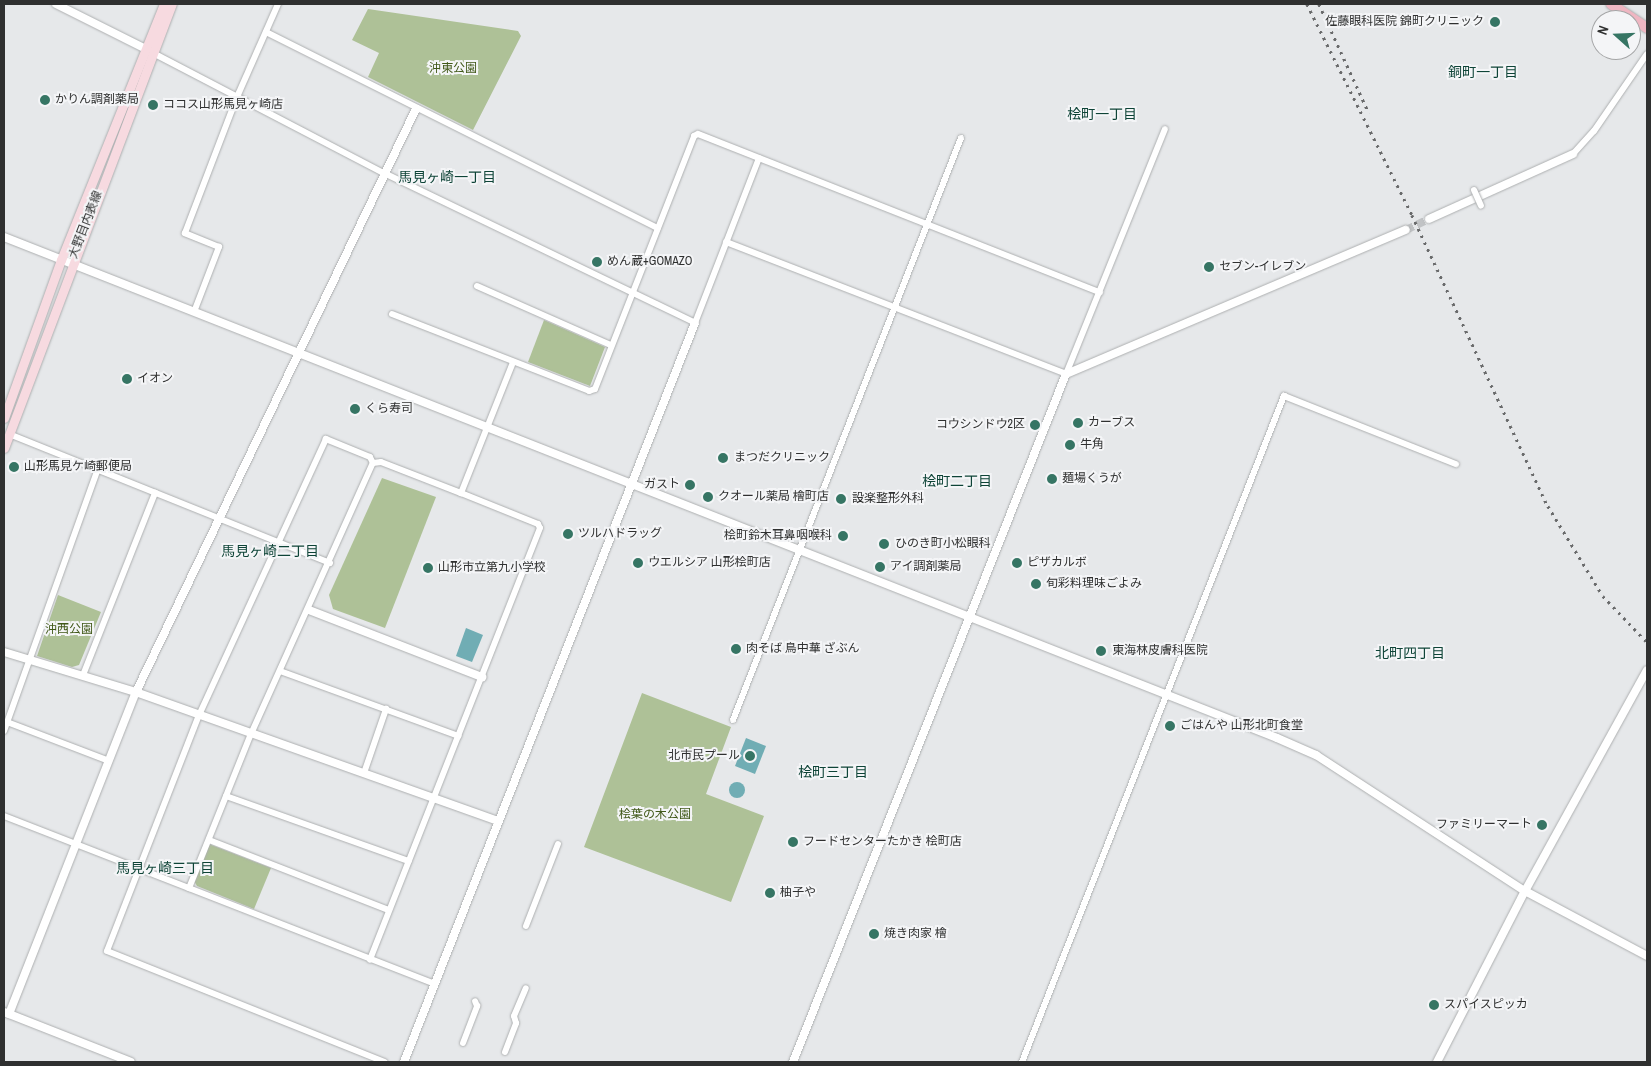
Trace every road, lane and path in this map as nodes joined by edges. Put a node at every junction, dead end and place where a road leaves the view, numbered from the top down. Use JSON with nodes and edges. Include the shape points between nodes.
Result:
{"nodes":[{"id":1,"x":56,"y":4,"type":"edge"},
{"id":2,"x":164,"y":4,"type":"edge"},
{"id":3,"x":172,"y":4,"type":"edge"},
{"id":4,"x":278,"y":4,"type":"edge"},
{"id":5,"x":1611,"y":4,"type":"edge"},
{"id":6,"x":1647,"y":28,"type":"edge"},
{"id":7,"x":266,"y":32,"type":"junction"},
{"id":8,"x":149,"y":51,"type":"junction"},
{"id":9,"x":1647,"y":54,"type":"edge"},
{"id":10,"x":237,"y":97,"type":"junction"},
{"id":11,"x":416,"y":109,"type":"junction"},
{"id":12,"x":1165,"y":129,"type":"dead end"},
{"id":13,"x":961,"y":138,"type":"dead end"},
{"id":14,"x":1573,"y":154,"type":"joint"},
{"id":15,"x":759,"y":158,"type":"junction"},
{"id":16,"x":384,"y":173,"type":"junction"},
{"id":17,"x":1474,"y":190,"type":"dead end"},
{"id":18,"x":1481,"y":206,"type":"dead end"},
{"id":19,"x":1429,"y":219,"type":"tunnel mouth"},
{"id":20,"x":926,"y":224,"type":"junction"},
{"id":21,"x":658,"y":228,"type":"junction"},
{"id":22,"x":1406,"y":230,"type":"tunnel mouth"},
{"id":23,"x":4,"y":237,"type":"edge"},
{"id":24,"x":726,"y":242,"type":"junction"},
{"id":25,"x":61,"y":260,"type":"junction"},
{"id":26,"x":72,"y":264,"type":"junction"},
{"id":27,"x":477,"y":286,"type":"dead end"},
{"id":28,"x":1100,"y":292,"type":"junction"},
{"id":29,"x":632,"y":293,"type":"junction"},
{"id":30,"x":894,"y":306,"type":"junction"},
{"id":31,"x":194,"y":312,"type":"junction"},
{"id":32,"x":392,"y":314,"type":"dead end"},
{"id":33,"x":695,"y":323,"type":"junction"},
{"id":34,"x":611,"y":345,"type":"junction"},
{"id":35,"x":299,"y":353,"type":"junction"},
{"id":36,"x":513,"y":362,"type":"junction"},
{"id":37,"x":1066,"y":374,"type":"junction"},
{"id":38,"x":4,"y":418,"type":"edge"},
{"id":39,"x":487,"y":427,"type":"junction"},
{"id":40,"x":9,"y":434,"type":"junction"},
{"id":41,"x":4,"y":448,"type":"edge"},
{"id":42,"x":373,"y":463,"type":"junction"},
{"id":43,"x":1456,"y":464,"type":"dead end"},
{"id":44,"x":96,"y":471,"type":"junction"},
{"id":45,"x":633,"y":484,"type":"junction"},
{"id":46,"x":156,"y":493,"type":"junction"},
{"id":47,"x":461,"y":493,"type":"junction"},
{"id":48,"x":219,"y":519,"type":"junction"},
{"id":49,"x":277,"y":543,"type":"junction"},
{"id":50,"x":799,"y":549,"type":"junction"},
{"id":51,"x":330,"y":563,"type":"junction"},
{"id":52,"x":309,"y":610,"type":"junction"},
{"id":53,"x":970,"y":616,"type":"junction"},
{"id":54,"x":4,"y":652,"type":"edge"},
{"id":55,"x":29,"y":659,"type":"junction"},
{"id":56,"x":1647,"y":670,"type":"edge"},
{"id":57,"x":280,"y":671,"type":"junction"},
{"id":58,"x":83,"y":675,"type":"junction"},
{"id":59,"x":482,"y":677,"type":"junction"},
{"id":60,"x":136,"y":692,"type":"junction"},
{"id":61,"x":1165,"y":695,"type":"junction"},
{"id":62,"x":386,"y":710,"type":"junction"},
{"id":63,"x":199,"y":715,"type":"junction"},
{"id":64,"x":732,"y":720,"type":"dead end"},
{"id":65,"x":7,"y":722,"type":"junction"},
{"id":66,"x":4,"y":731,"type":"edge"},
{"id":67,"x":251,"y":734,"type":"junction"},
{"id":68,"x":459,"y":736,"type":"junction"},
{"id":69,"x":109,"y":761,"type":"junction"},
{"id":70,"x":364,"y":773,"type":"junction"},
{"id":71,"x":226,"y":796,"type":"junction"},
{"id":72,"x":434,"y":798,"type":"junction"},
{"id":73,"x":4,"y":816,"type":"edge"},
{"id":74,"x":498,"y":821,"type":"junction"},
{"id":75,"x":209,"y":840,"type":"junction"},
{"id":76,"x":76,"y":844,"type":"junction"},
{"id":77,"x":558,"y":844,"type":"dead end"},
{"id":78,"x":408,"y":861,"type":"junction"},
{"id":79,"x":138,"y":868,"type":"junction"},
{"id":80,"x":189,"y":888,"type":"junction"},
{"id":81,"x":1525,"y":892,"type":"junction"},
{"id":82,"x":389,"y":910,"type":"junction"},
{"id":83,"x":526,"y":926,"type":"dead end"},
{"id":84,"x":1647,"y":956,"type":"edge"},
{"id":85,"x":370,"y":960,"type":"junction"},
{"id":86,"x":434,"y":984,"type":"junction"},
{"id":87,"x":526,"y":988,"type":"dead end"},
{"id":88,"x":475,"y":1001,"type":"dead end"},
{"id":89,"x":6,"y":1013,"type":"edge"},
{"id":90,"x":463,"y":1043,"type":"dead end"},
{"id":91,"x":505,"y":1052,"type":"dead end"},
{"id":92,"x":131,"y":1062,"type":"edge"},
{"id":93,"x":385,"y":1062,"type":"edge"},
{"id":94,"x":404,"y":1062,"type":"edge"},
{"id":95,"x":793,"y":1062,"type":"edge"},
{"id":96,"x":1022,"y":1062,"type":"edge"},
{"id":97,"x":1437,"y":1062,"type":"edge"}],
"edges":[{"from":1,"to":8,"type":"street"},
{"from":2,"to":8,"type":"main road","name":"大野目内表線"},
{"from":3,"to":8,"type":"main road","name":"大野目内表線"},
{"from":4,"to":7,"type":"street"},
{"from":5,"to":6,"type":"main road"},
{"from":7,"to":10,"type":"street"},
{"from":7,"to":11,"type":"street"},
{"from":8,"to":10,"type":"street"},
{"from":8,"to":25,"type":"main road","name":"大野目内表線"},
{"from":8,"to":26,"type":"main road","name":"大野目内表線"},
{"from":9,"to":14,"type":"street","via":[[1594,131]]},
{"from":10,"to":16,"type":"street"},
{"from":10,"to":31,"type":"street","via":[[185,233],[219,247]]},
{"from":11,"to":16,"type":"street"},
{"from":11,"to":21,"type":"street"},
{"from":12,"to":28,"type":"street"},
{"from":13,"to":20,"type":"street"},
{"from":14,"to":19,"type":"street"},
{"from":15,"to":20,"type":"street"},
{"from":15,"to":21,"type":"street","via":[[698,134],[694,136]]},
{"from":15,"to":24,"type":"street"},
{"from":16,"to":29,"type":"street"},
{"from":16,"to":35,"type":"street"},
{"from":17,"to":18,"type":"street","bridge":true},
{"from":20,"to":28,"type":"street"},
{"from":20,"to":30,"type":"street"},
{"from":21,"to":29,"type":"street"},
{"from":22,"to":37,"type":"street"},
{"from":23,"to":25,"type":"street"},
{"from":24,"to":30,"type":"street"},
{"from":24,"to":33,"type":"street"},
{"from":25,"to":26,"type":"street"},
{"from":25,"to":38,"type":"main road","name":"大野目内表線"},
{"from":26,"to":31,"type":"street"},
{"from":26,"to":40,"type":"main road","name":"大野目内表線"},
{"from":27,"to":34,"type":"street"},
{"from":28,"to":37,"type":"street"},
{"from":29,"to":33,"type":"street"},
{"from":29,"to":34,"type":"street"},
{"from":30,"to":37,"type":"street"},
{"from":30,"to":50,"type":"street"},
{"from":31,"to":35,"type":"street"},
{"from":32,"to":36,"type":"street"},
{"from":33,"to":45,"type":"street"},
{"from":34,"to":36,"type":"street","via":[[595,389],[589,391]]},
{"from":35,"to":39,"type":"street"},
{"from":35,"to":48,"type":"street"},
{"from":36,"to":39,"type":"street"},
{"from":37,"to":53,"type":"street"},
{"from":39,"to":45,"type":"street"},
{"from":39,"to":47,"type":"street"},
{"from":40,"to":41,"type":"main road","name":"大野目内表線"},
{"from":40,"to":44,"type":"street"},
{"from":42,"to":47,"type":"street","via":[[381,462]]},
{"from":42,"to":49,"type":"street","via":[[370,457],[326,439]]},
{"from":42,"to":51,"type":"street"},
{"from":43,"to":61,"type":"street","via":[[1284,396]]},
{"from":44,"to":46,"type":"street"},
{"from":44,"to":55,"type":"street"},
{"from":45,"to":50,"type":"street"},
{"from":45,"to":74,"type":"street"},
{"from":46,"to":48,"type":"street"},
{"from":46,"to":58,"type":"street"},
{"from":47,"to":59,"type":"street","via":[[538,524],[540,528]]},
{"from":48,"to":49,"type":"street"},
{"from":48,"to":60,"type":"street"},
{"from":49,"to":51,"type":"street"},
{"from":49,"to":63,"type":"street"},
{"from":50,"to":53,"type":"street"},
{"from":50,"to":64,"type":"street"},
{"from":51,"to":52,"type":"street"},
{"from":52,"to":57,"type":"street"},
{"from":52,"to":59,"type":"street"},
{"from":53,"to":61,"type":"street"},
{"from":53,"to":95,"type":"street"},
{"from":54,"to":55,"type":"street"},
{"from":55,"to":58,"type":"street"},
{"from":55,"to":65,"type":"street"},
{"from":56,"to":81,"type":"street"},
{"from":57,"to":62,"type":"street"},
{"from":57,"to":67,"type":"street"},
{"from":58,"to":60,"type":"street"},
{"from":59,"to":68,"type":"street"},
{"from":60,"to":63,"type":"street"},
{"from":60,"to":69,"type":"street"},
{"from":61,"to":81,"type":"street","via":[[1316,755]]},
{"from":61,"to":96,"type":"street"},
{"from":62,"to":68,"type":"street"},
{"from":62,"to":70,"type":"street"},
{"from":63,"to":67,"type":"street"},
{"from":63,"to":79,"type":"street"},
{"from":65,"to":66,"type":"street"},
{"from":65,"to":69,"type":"street"},
{"from":67,"to":70,"type":"street"},
{"from":67,"to":71,"type":"street"},
{"from":68,"to":72,"type":"street"},
{"from":69,"to":76,"type":"street"},
{"from":70,"to":72,"type":"street"},
{"from":71,"to":75,"type":"street"},
{"from":71,"to":78,"type":"street"},
{"from":72,"to":74,"type":"street"},
{"from":72,"to":78,"type":"street"},
{"from":73,"to":76,"type":"street"},
{"from":74,"to":86,"type":"street"},
{"from":75,"to":80,"type":"street"},
{"from":75,"to":82,"type":"street"},
{"from":76,"to":79,"type":"street"},
{"from":76,"to":89,"type":"street"},
{"from":77,"to":83,"type":"street"},
{"from":78,"to":82,"type":"street"},
{"from":79,"to":80,"type":"street"},
{"from":79,"to":93,"type":"street","via":[[107,951]]},
{"from":80,"to":85,"type":"street"},
{"from":81,"to":84,"type":"street"},
{"from":81,"to":97,"type":"street"},
{"from":82,"to":85,"type":"street"},
{"from":85,"to":86,"type":"street"},
{"from":86,"to":94,"type":"street"},
{"from":87,"to":91,"type":"street","via":[[514,1016],[516,1023]]},
{"from":88,"to":90,"type":"street","via":[[477,1006]]},
{"from":89,"to":92,"type":"street"}]}
